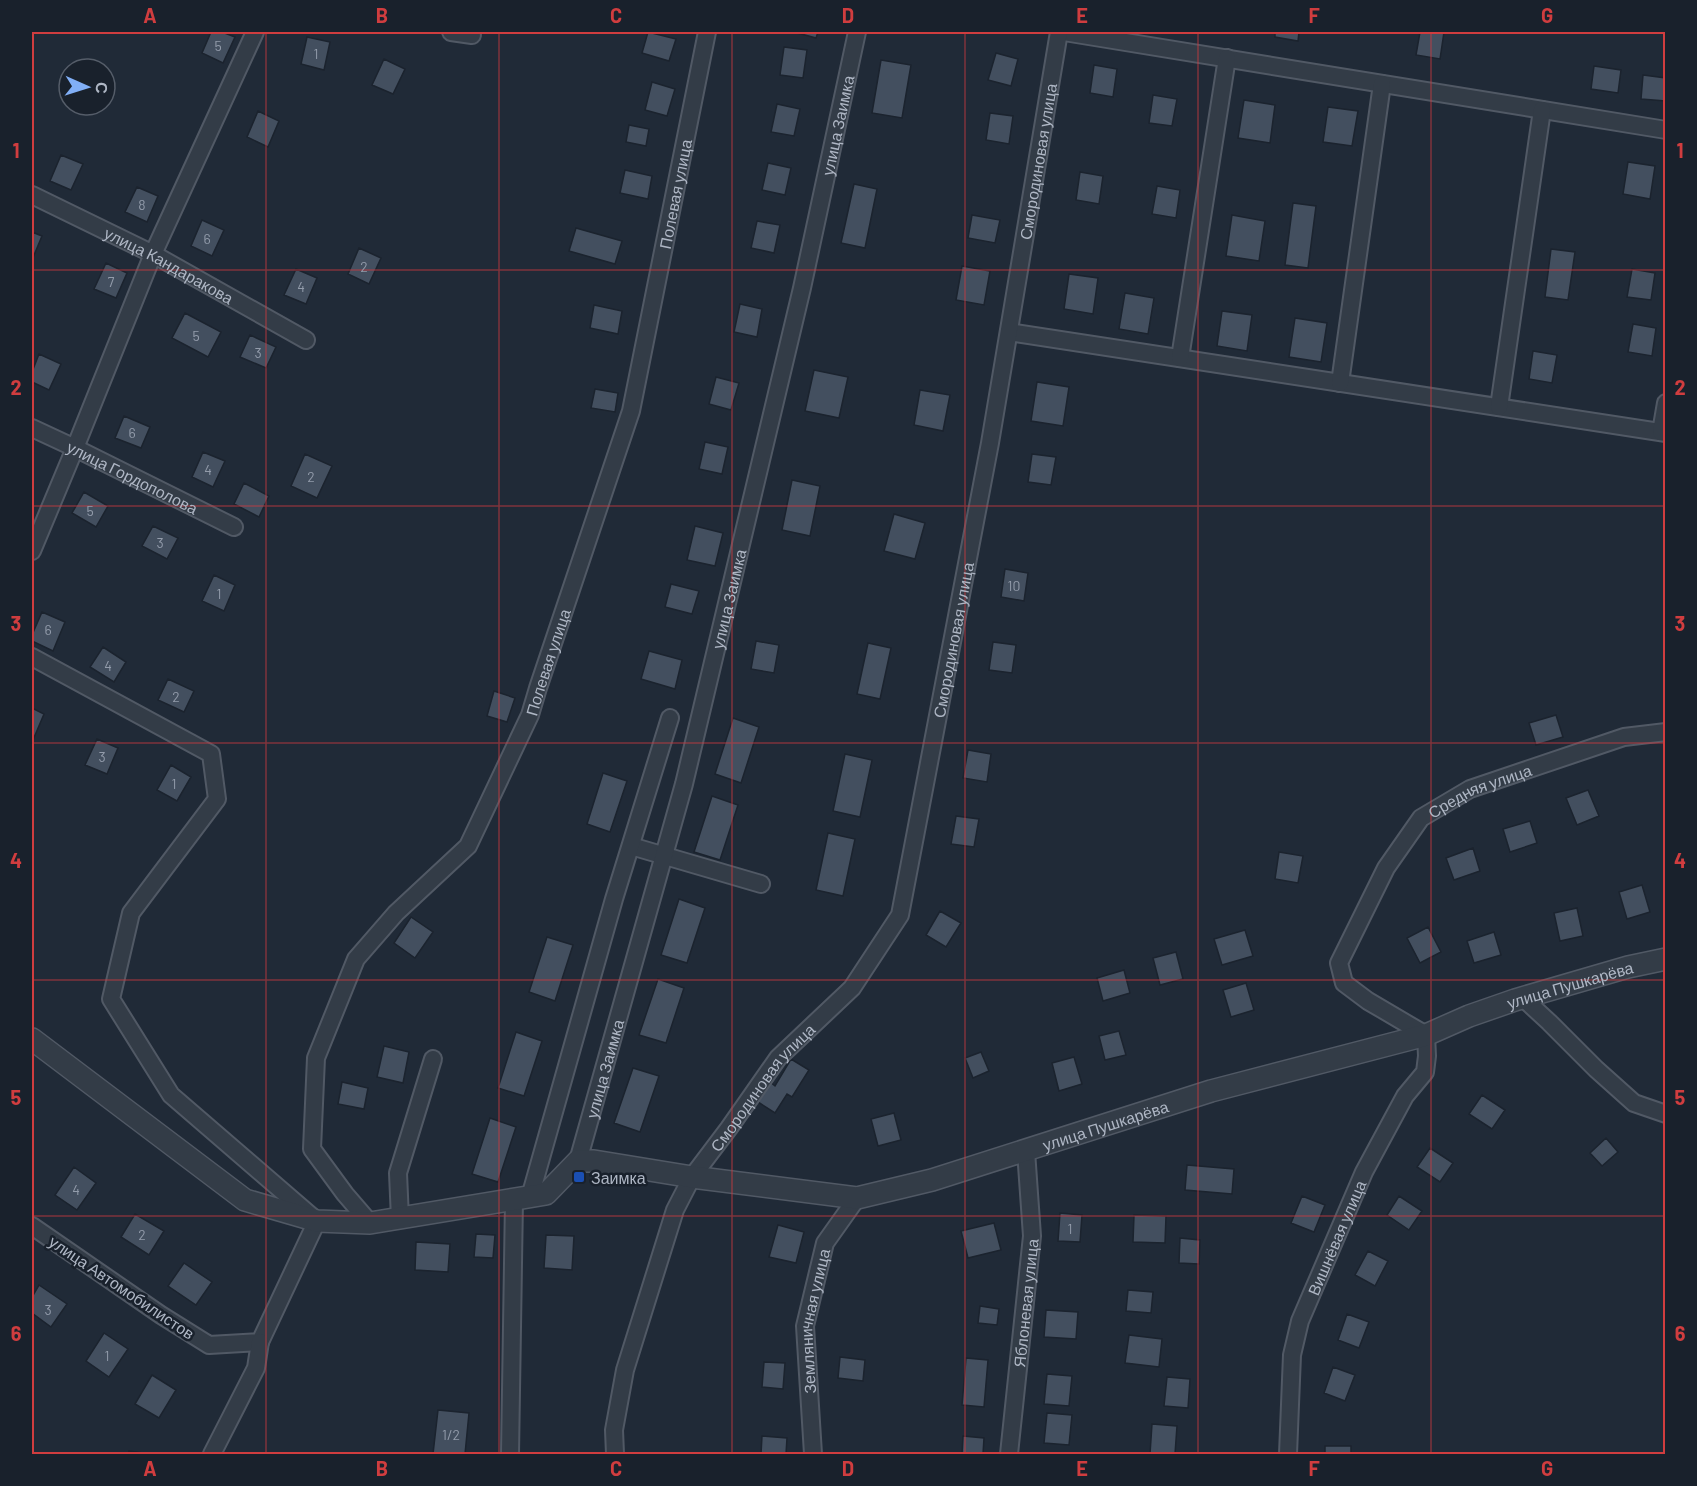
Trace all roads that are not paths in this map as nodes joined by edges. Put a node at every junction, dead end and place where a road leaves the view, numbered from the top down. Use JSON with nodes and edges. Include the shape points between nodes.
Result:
{"nodes":[{"id":1,"x":255,"y":32,"type":"edge"},
{"id":2,"x":451,"y":32,"type":"edge"},
{"id":3,"x":707,"y":32,"type":"edge"},
{"id":4,"x":857,"y":32,"type":"edge"},
{"id":5,"x":1059,"y":32,"type":"edge"},
{"id":6,"x":1064,"y":32,"type":"edge"},
{"id":7,"x":472,"y":35,"type":"dead end"},
{"id":8,"x":1227,"y":58,"type":"junction"},
{"id":9,"x":1382,"y":84,"type":"junction"},
{"id":10,"x":1542,"y":110,"type":"junction"},
{"id":11,"x":1665,"y":130,"type":"edge"},
{"id":12,"x":32,"y":195,"type":"edge"},
{"id":13,"x":153,"y":254,"type":"junction"},
{"id":14,"x":1009,"y":332,"type":"junction"},
{"id":15,"x":306,"y":340,"type":"dead end"},
{"id":16,"x":1180,"y":358,"type":"junction"},
{"id":17,"x":1340,"y":383,"type":"junction"},
{"id":18,"x":1665,"y":403,"type":"edge"},
{"id":19,"x":1499,"y":407,"type":"junction"},
{"id":20,"x":32,"y":428,"type":"edge"},
{"id":21,"x":1663,"y":433,"type":"edge"},
{"id":22,"x":75,"y":448,"type":"junction"},
{"id":23,"x":234,"y":527,"type":"dead end"},
{"id":24,"x":32,"y":551,"type":"edge"},
{"id":25,"x":32,"y":657,"type":"edge"},
{"id":26,"x":670,"y":718,"type":"dead end"},
{"id":27,"x":1665,"y":732,"type":"edge"},
{"id":28,"x":631,"y":846,"type":"junction"},
{"id":29,"x":664,"y":857,"type":"junction"},
{"id":30,"x":761,"y":884,"type":"dead end"},
{"id":31,"x":1665,"y":959,"type":"edge"},
{"id":32,"x":1522,"y":998,"type":"junction"},
{"id":33,"x":1426,"y":1035,"type":"junction"},
{"id":34,"x":32,"y":1039,"type":"edge"},
{"id":35,"x":433,"y":1059,"type":"dead end"},
{"id":36,"x":1665,"y":1114,"type":"edge"},
{"id":37,"x":1026,"y":1151,"type":"junction"},
{"id":38,"x":578,"y":1161,"type":"junction"},
{"id":39,"x":692,"y":1177,"type":"junction"},
{"id":40,"x":530,"y":1197,"type":"junction"},
{"id":41,"x":857,"y":1198,"type":"junction"},
{"id":42,"x":399,"y":1219,"type":"junction"},
{"id":43,"x":317,"y":1221,"type":"junction"},
{"id":44,"x":370,"y":1223,"type":"junction"},
{"id":45,"x":32,"y":1226,"type":"edge"},
{"id":46,"x":260,"y":1342,"type":"junction"},
{"id":47,"x":212,"y":1455,"type":"edge"},
{"id":48,"x":510,"y":1455,"type":"edge"},
{"id":49,"x":615,"y":1455,"type":"edge"},
{"id":50,"x":813,"y":1455,"type":"edge"},
{"id":51,"x":1009,"y":1455,"type":"edge"},
{"id":52,"x":1288,"y":1455,"type":"edge"}],
"edges":[{"from":1,"to":13,"type":"street"},
{"from":2,"to":7,"type":"street"},
{"from":3,"to":44,"type":"street","name":"Полевая улица","via":[[631,411],[530,715],[468,846],[396,914],[356,959],[316,1058],[312,1149]]},
{"from":4,"to":29,"type":"street","name":"улица Заимка","via":[[802,288]]},
{"from":5,"to":14,"type":"street","name":"Смородиновая улица"},
{"from":6,"to":8,"type":"street"},
{"from":8,"to":9,"type":"street"},
{"from":8,"to":16,"type":"street"},
{"from":9,"to":10,"type":"street"},
{"from":9,"to":17,"type":"street"},
{"from":10,"to":11,"type":"street"},
{"from":10,"to":19,"type":"street"},
{"from":12,"to":13,"type":"street","name":"улица Кандаракова"},
{"from":13,"to":15,"type":"street","name":"улица Кандаракова"},
{"from":13,"to":22,"type":"street"},
{"from":14,"to":16,"type":"street"},
{"from":14,"to":39,"type":"street","name":"Смородиновая улица","via":[[900,915],[852,988],[778,1058]]},
{"from":16,"to":17,"type":"street"},
{"from":17,"to":19,"type":"street"},
{"from":18,"to":21,"type":"street"},
{"from":19,"to":21,"type":"street"},
{"from":20,"to":22,"type":"street","name":"улица Гордополова"},
{"from":22,"to":23,"type":"street","name":"улица Гордополова"},
{"from":22,"to":24,"type":"street"},
{"from":25,"to":43,"type":"street","via":[[212,754],[217,799],[131,913],[111,999],[171,1095]]},
{"from":26,"to":28,"type":"street"},
{"from":27,"to":33,"type":"street","name":"Средняя улица","via":[[1624,737],[1470,789],[1421,818],[1386,868],[1339,963],[1344,982]]},
{"from":28,"to":29,"type":"street"},
{"from":28,"to":40,"type":"street"},
{"from":29,"to":30,"type":"street"},
{"from":29,"to":38,"type":"street","name":"улица Заимка"},
{"from":31,"to":32,"type":"street","name":"улица Пушкарёва"},
{"from":32,"to":33,"type":"street","name":"улица Пушкарёва"},
{"from":32,"to":36,"type":"street","via":[[1634,1103]]},
{"from":33,"to":37,"type":"street","name":"улица Пушкарёва","via":[[1211,1091]]},
{"from":33,"to":52,"type":"street","name":"Вишнёвая улица","via":[[1425,1072],[1405,1096],[1364,1172],[1299,1321],[1292,1355]]},
{"from":34,"to":43,"type":"street","via":[[245,1200]]},
{"from":35,"to":42,"type":"street","via":[[398,1173]]},
{"from":37,"to":41,"type":"street","name":"улица Пушкарёва"},
{"from":37,"to":51,"type":"street","name":"Яблоневая улица","via":[[1032,1236]]},
{"from":38,"to":39,"type":"street","name":"улица Пушкарёва"},
{"from":38,"to":40,"type":"street"},
{"from":39,"to":41,"type":"street","name":"улица Пушкарёва"},
{"from":39,"to":49,"type":"street","name":"Смородиновая улица","via":[[675,1210],[625,1370],[614,1430]]},
{"from":40,"to":42,"type":"street"},
{"from":40,"to":48,"type":"street"},
{"from":41,"to":50,"type":"street","name":"Земляничная улица","via":[[825,1243],[805,1326]]},
{"from":42,"to":44,"type":"street"},
{"from":43,"to":44,"type":"street"},
{"from":43,"to":46,"type":"street"},
{"from":45,"to":46,"type":"street","name":"улица Автомобилистов","via":[[209,1345]]},
{"from":46,"to":47,"type":"street","via":[[256,1368]]}]}
